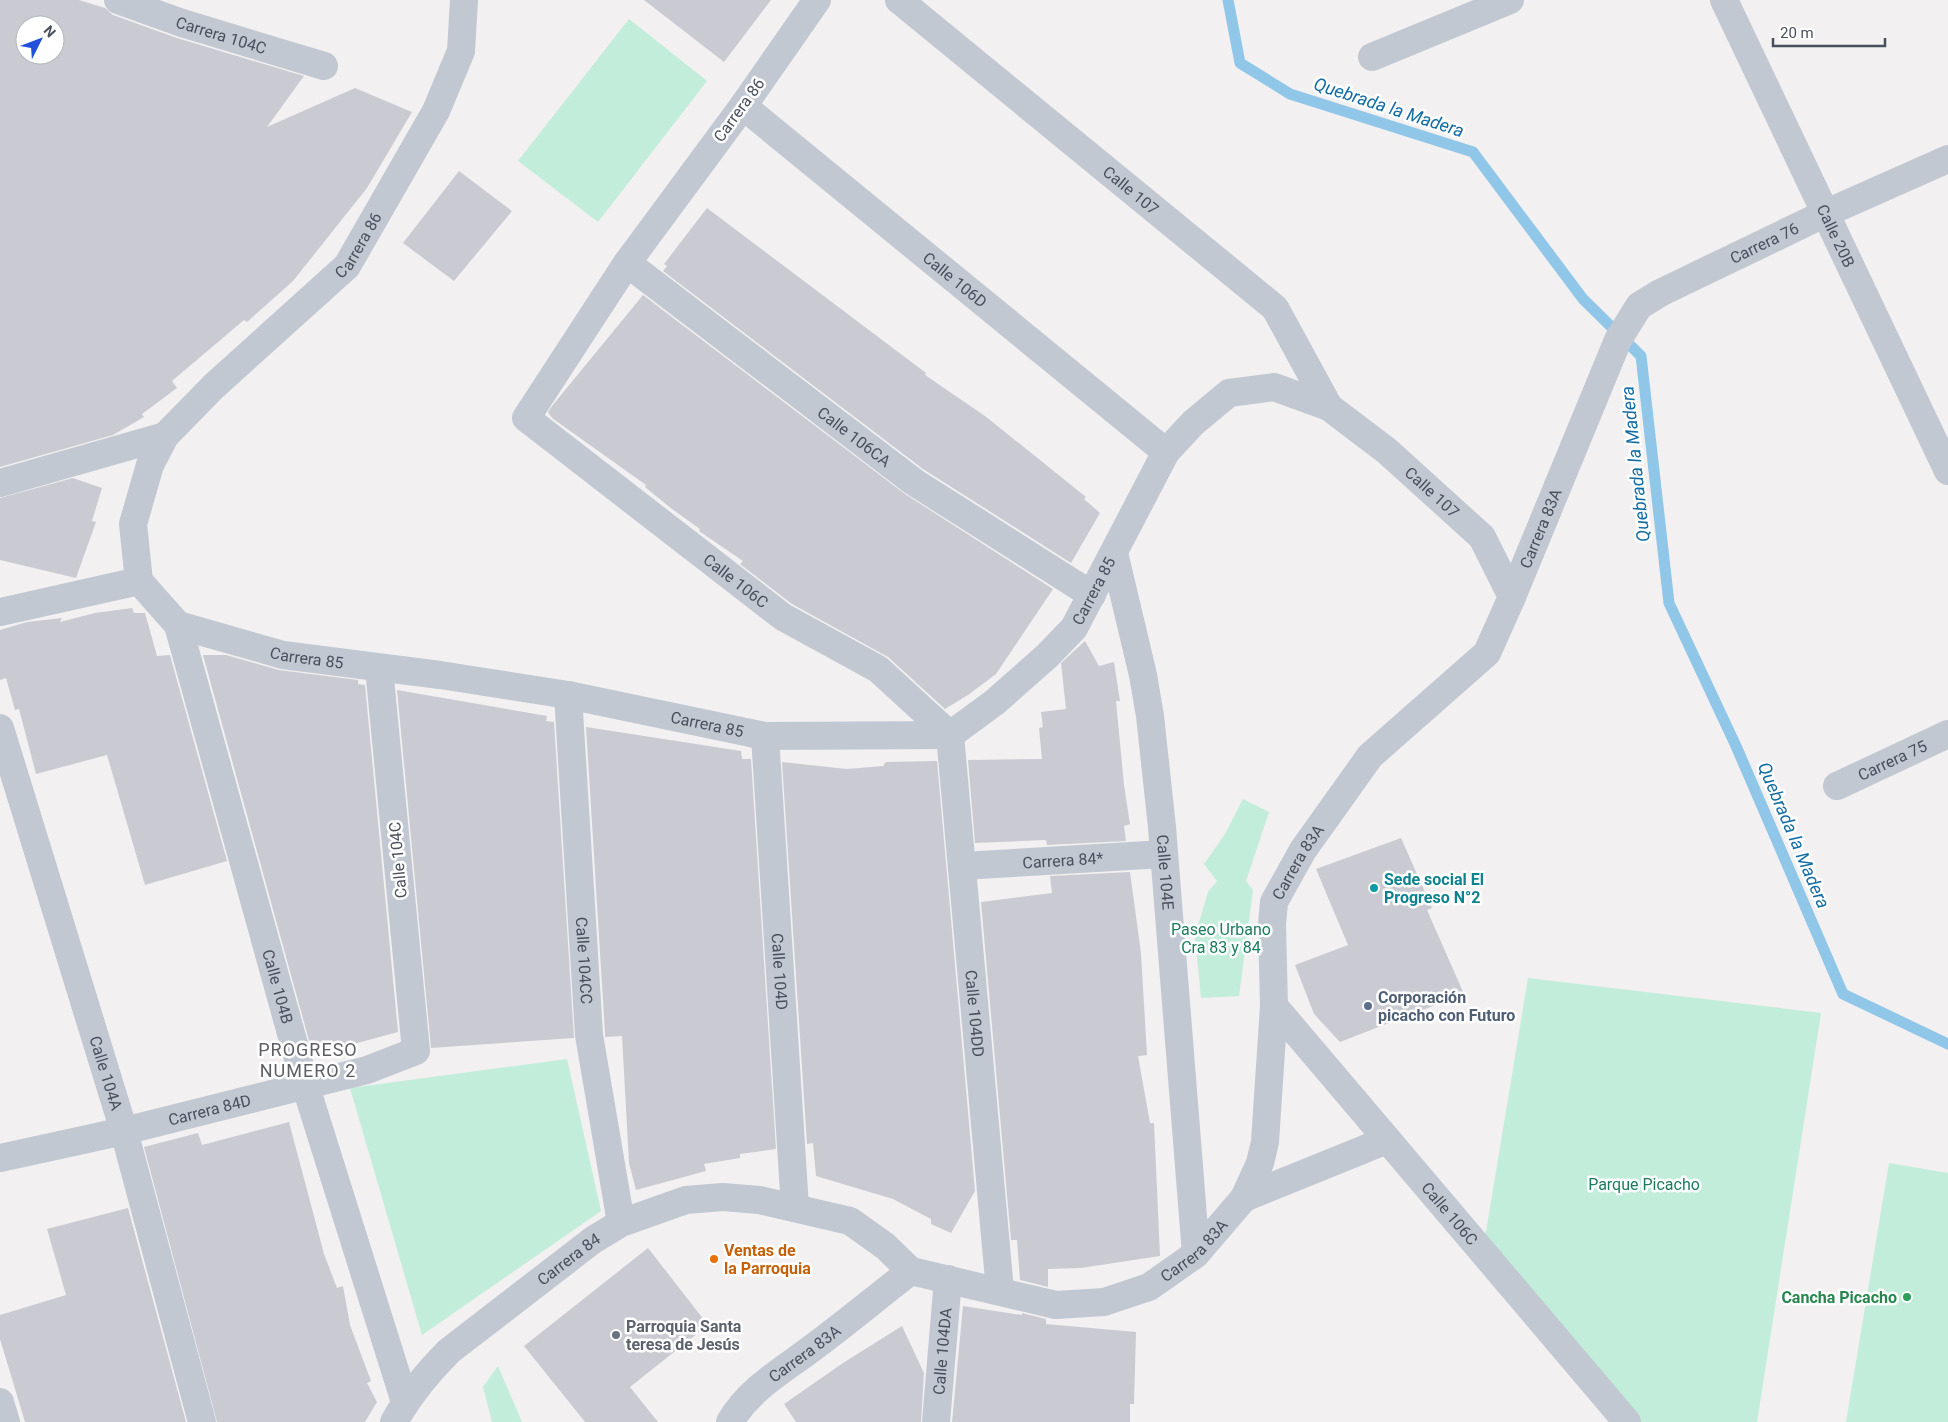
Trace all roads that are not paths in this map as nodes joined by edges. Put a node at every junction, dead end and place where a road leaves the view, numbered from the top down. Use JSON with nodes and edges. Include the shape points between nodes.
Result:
{"nodes":[{"id":1,"x":118,"y":0,"type":"edge"},
{"id":2,"x":464,"y":0,"type":"edge"},
{"id":3,"x":817,"y":0,"type":"edge"},
{"id":4,"x":899,"y":0,"type":"edge"},
{"id":5,"x":1510,"y":0,"type":"edge"},
{"id":6,"x":1724,"y":0,"type":"edge"},
{"id":7,"x":1372,"y":56,"type":"dead end"},
{"id":8,"x":324,"y":66,"type":"dead end"},
{"id":9,"x":743,"y":106,"type":"junction"},
{"id":10,"x":1948,"y":159,"type":"edge"},
{"id":11,"x":1824,"y":214,"type":"junction"},
{"id":12,"x":627,"y":263,"type":"junction"},
{"id":13,"x":1639,"y":306,"type":"joint"},
{"id":14,"x":1274,"y":387,"type":"joint"},
{"id":15,"x":1329,"y":407,"type":"junction"},
{"id":16,"x":526,"y":418,"type":"joint"},
{"id":17,"x":165,"y":436,"type":"junction"},
{"id":18,"x":1166,"y":452,"type":"junction"},
{"id":19,"x":1948,"y":471,"type":"edge"},
{"id":20,"x":0,"y":483,"type":"edge"},
{"id":21,"x":1114,"y":553,"type":"junction"},
{"id":22,"x":139,"y":582,"type":"junction"},
{"id":23,"x":1092,"y":595,"type":"junction"},
{"id":24,"x":1512,"y":597,"type":"junction"},
{"id":25,"x":0,"y":612,"type":"edge"},
{"id":26,"x":178,"y":625,"type":"junction"},
{"id":27,"x":380,"y":668,"type":"junction"},
{"id":28,"x":568,"y":696,"type":"junction"},
{"id":29,"x":0,"y":728,"type":"edge"},
{"id":30,"x":1948,"y":734,"type":"edge"},
{"id":31,"x":950,"y":735,"type":"junction"},
{"id":32,"x":765,"y":736,"type":"junction"},
{"id":33,"x":1836,"y":786,"type":"dead end"},
{"id":34,"x":1164,"y":854,"type":"junction"},
{"id":35,"x":962,"y":866,"type":"junction"},
{"id":36,"x":1274,"y":1006,"type":"junction"},
{"id":37,"x":416,"y":1051,"type":"joint"},
{"id":38,"x":305,"y":1084,"type":"junction"},
{"id":39,"x":124,"y":1131,"type":"junction"},
{"id":40,"x":1386,"y":1140,"type":"junction"},
{"id":41,"x":0,"y":1158,"type":"edge"},
{"id":42,"x":1244,"y":1198,"type":"junction"},
{"id":43,"x":795,"y":1208,"type":"junction"},
{"id":44,"x":622,"y":1223,"type":"junction"},
{"id":45,"x":1196,"y":1254,"type":"junction"},
{"id":46,"x":911,"y":1271,"type":"junction"},
{"id":47,"x":948,"y":1279,"type":"junction"},
{"id":48,"x":1000,"y":1291,"type":"junction"},
{"id":49,"x":0,"y":1402,"type":"edge"},
{"id":50,"x":399,"y":1412,"type":"edge"},
{"id":51,"x":6,"y":1422,"type":"edge"},
{"id":52,"x":202,"y":1422,"type":"edge"},
{"id":53,"x":730,"y":1422,"type":"edge"},
{"id":54,"x":936,"y":1422,"type":"edge"},
{"id":55,"x":1627,"y":1422,"type":"edge"}],
"edges":[{"from":1,"to":8,"type":"street","name":"Carrera 104C"},
{"from":2,"to":17,"type":"street","name":"Carrera 86","via":[[461,51],[436,111],[348,266],[214,386]]},
{"from":3,"to":9,"type":"street","name":"Carrera 86"},
{"from":4,"to":15,"type":"street","name":"Calle 107","via":[[1275,308]]},
{"from":5,"to":7,"type":"street"},
{"from":6,"to":11,"type":"street","name":"Calle 20B"},
{"from":9,"to":12,"type":"street","name":"Carrera 86"},
{"from":9,"to":18,"type":"street","name":"Calle 106D"},
{"from":10,"to":11,"type":"street","name":"Carrera 76"},
{"from":11,"to":13,"type":"street","name":"Carrera 76"},
{"from":11,"to":19,"type":"street","name":"Calle 20B"},
{"from":12,"to":16,"type":"street","name":"Carrera 86"},
{"from":12,"to":23,"type":"street","name":"Calle 106CA","via":[[914,482]]},
{"from":13,"to":24,"type":"street","name":"Carrera 83A","via":[[1618,340]]},
{"from":14,"to":15,"type":"street","name":"Calle 107"},
{"from":14,"to":18,"type":"street","name":"Carrera 85","via":[[1229,393],[1193,423]]},
{"from":15,"to":24,"type":"street","name":"Calle 107","via":[[1387,451],[1482,537]]},
{"from":16,"to":31,"type":"street","name":"Calle 106C","via":[[783,617],[878,669]]},
{"from":17,"to":20,"type":"street","name":"Carrera 86"},
{"from":17,"to":22,"type":"street","name":"Carrera 86","via":[[150,465],[133,524]]},
{"from":18,"to":21,"type":"street","name":"Carrera 85"},
{"from":21,"to":23,"type":"street","name":"Carrera 85"},
{"from":21,"to":34,"type":"street","name":"Calle 104E","via":[[1147,699]]},
{"from":22,"to":25,"type":"street"},
{"from":22,"to":26,"type":"street"},
{"from":23,"to":31,"type":"street","name":"Carrera 85","via":[[1074,628],[1047,656]]},
{"from":24,"to":36,"type":"street","name":"Carrera 83A","via":[[1487,652],[1370,756],[1303,850],[1274,902]]},
{"from":26,"to":27,"type":"street","name":"Carrera 85","via":[[283,655]]},
{"from":26,"to":38,"type":"street","name":"Calle 104B"},
{"from":27,"to":28,"type":"street","name":"Carrera 85"},
{"from":27,"to":37,"type":"street","name":"Calle 104C"},
{"from":28,"to":32,"type":"street","name":"Carrera 85"},
{"from":28,"to":44,"type":"street","name":"Calle 104CC","via":[[589,1036]]},
{"from":29,"to":39,"type":"street","name":"Calle 104A"},
{"from":30,"to":33,"type":"street","name":"Carrera 75"},
{"from":31,"to":32,"type":"street","name":"Carrera 85"},
{"from":31,"to":35,"type":"street","name":"Calle 104DD"},
{"from":32,"to":43,"type":"street","name":"Calle 104D"},
{"from":34,"to":35,"type":"street","name":"Carrera 84*"},
{"from":34,"to":45,"type":"street","name":"Calle 104E"},
{"from":35,"to":48,"type":"street","name":"Calle 104DD"},
{"from":36,"to":40,"type":"street","name":"Calle 106C"},
{"from":36,"to":42,"type":"street","name":"Carrera 83A","via":[[1265,1142],[1260,1163]]},
{"from":37,"to":38,"type":"street","name":"Carrera 84D","via":[[367,1070]]},
{"from":38,"to":39,"type":"street","name":"Carrera 84D"},
{"from":38,"to":50,"type":"street","name":"Calle 104B"},
{"from":39,"to":41,"type":"street","name":"Carrera 84D"},
{"from":39,"to":52,"type":"street","name":"Calle 104A"},
{"from":40,"to":42,"type":"street"},
{"from":40,"to":55,"type":"street","name":"Calle 106C"},
{"from":42,"to":45,"type":"street","name":"Carrera 83A"},
{"from":43,"to":44,"type":"street","name":"Carrera 84","via":[[759,1200],[722,1197],[686,1200]]},
{"from":43,"to":46,"type":"street","via":[[850,1221],[885,1246]]},
{"from":44,"to":50,"type":"street","name":"Carrera 84","via":[[593,1240],[462,1340],[428,1372]]},
{"from":45,"to":48,"type":"street","name":"Carrera 83A","via":[[1148,1287],[1104,1302],[1056,1304]]},
{"from":46,"to":47,"type":"street","name":"Carrera 83A"},
{"from":46,"to":53,"type":"street","name":"Carrera 83A","via":[[771,1377],[738,1407]]},
{"from":47,"to":48,"type":"street","name":"Carrera 83A"},
{"from":47,"to":54,"type":"street","name":"Calle 104DA"},
{"from":49,"to":51,"type":"street"}]}
